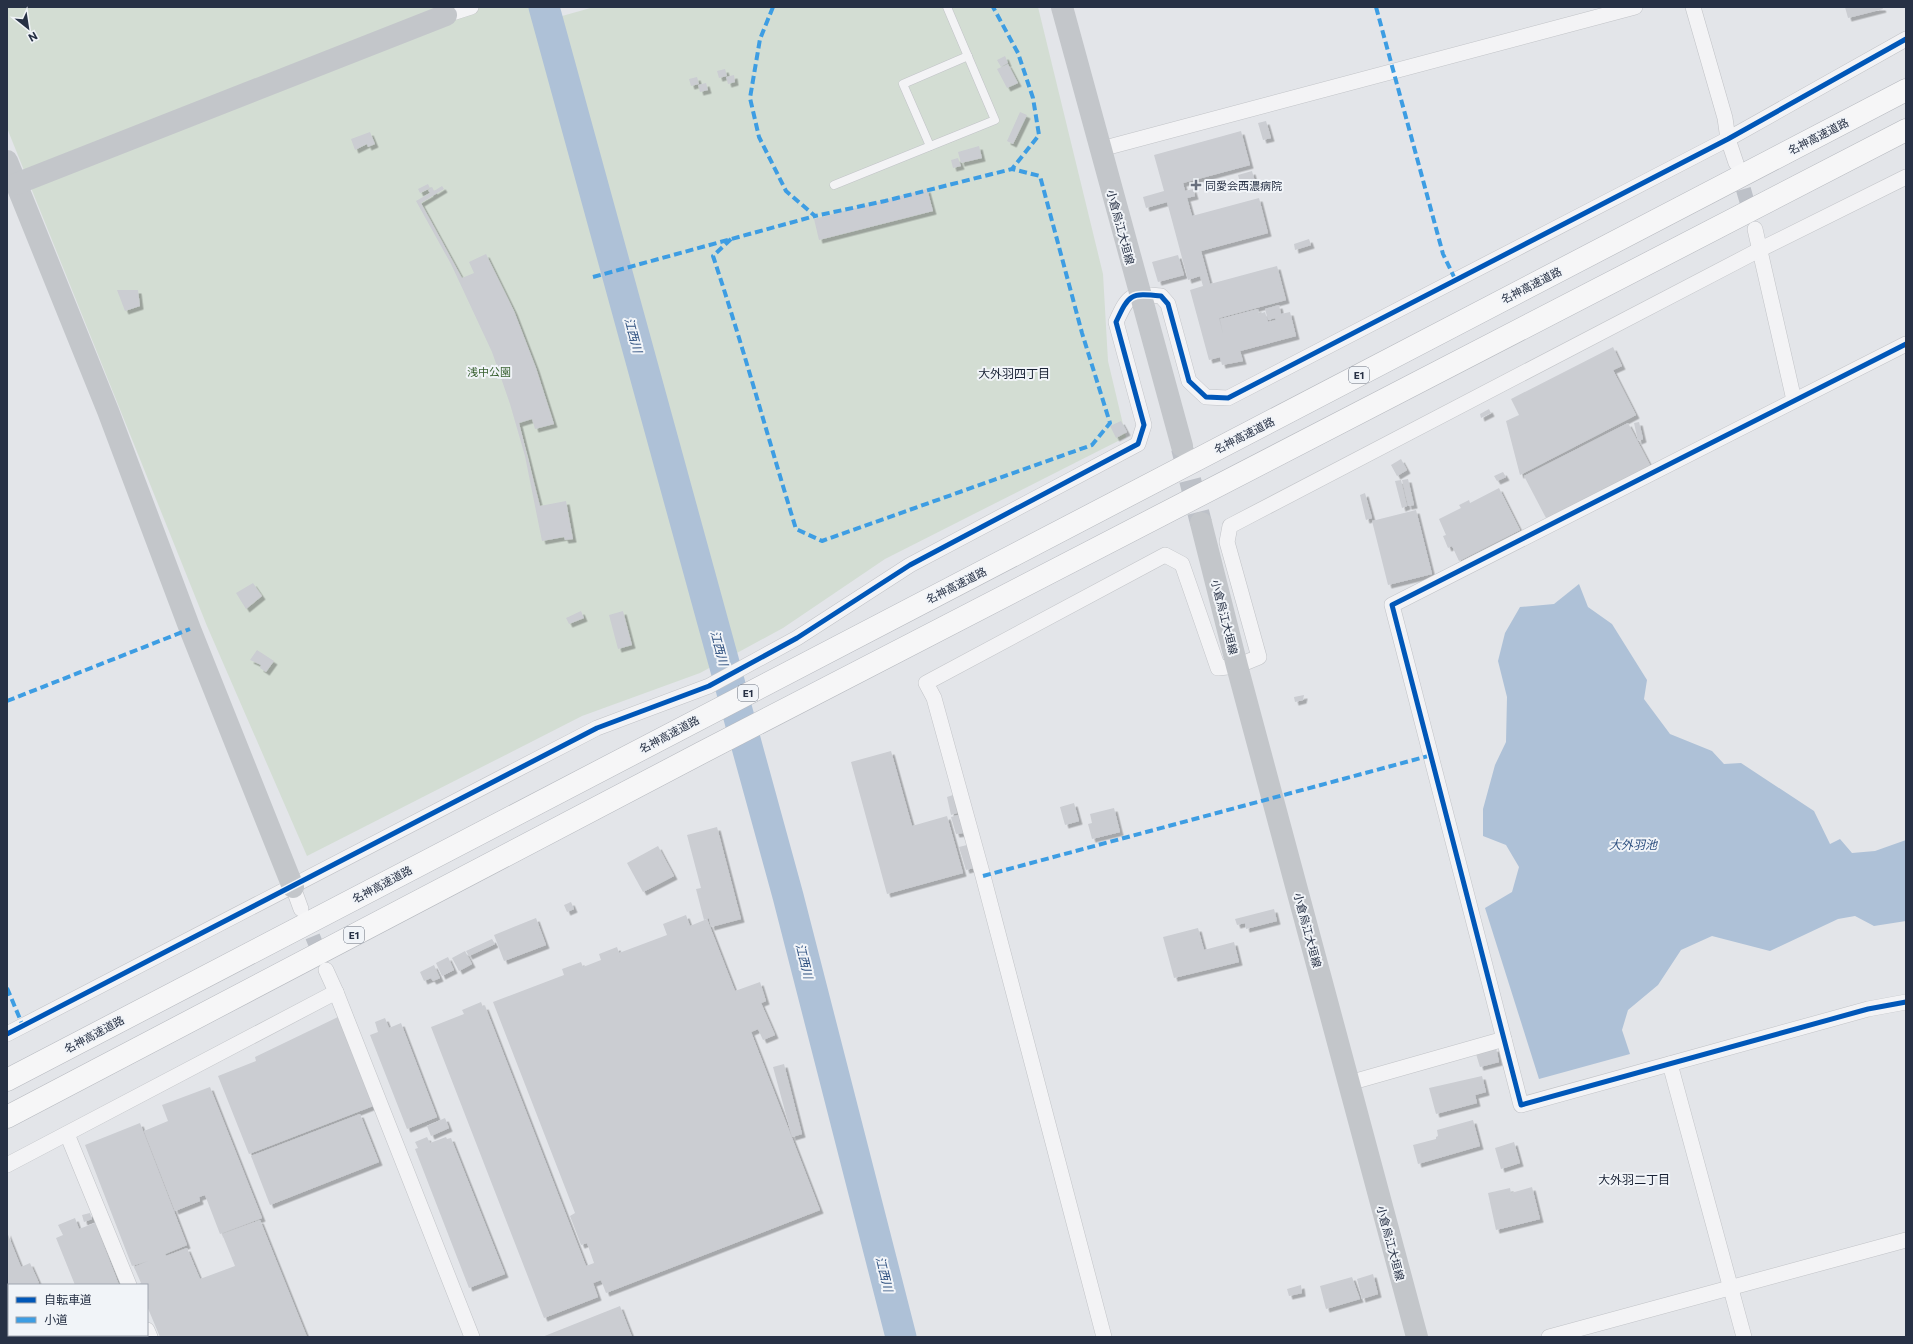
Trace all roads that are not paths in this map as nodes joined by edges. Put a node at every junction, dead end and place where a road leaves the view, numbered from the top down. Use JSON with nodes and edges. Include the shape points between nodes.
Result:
{"nodes":[{"id":1,"x":471,"y":7,"type":"edge"},
{"id":2,"x":947,"y":7,"type":"edge"},
{"id":3,"x":1062,"y":7,"type":"edge"},
{"id":4,"x":1635,"y":7,"type":"edge"},
{"id":5,"x":1693,"y":7,"type":"edge"},
{"id":6,"x":446,"y":15,"type":"joint"},
{"id":7,"x":1906,"y":39,"type":"edge"},
{"id":8,"x":968,"y":56,"type":"junction"},
{"id":9,"x":1906,"y":90,"type":"edge"},
{"id":10,"x":1906,"y":130,"type":"edge"},
{"id":11,"x":1728,"y":139,"type":"junction"},
{"id":12,"x":930,"y":146,"type":"junction"},
{"id":13,"x":1101,"y":149,"type":"junction"},
{"id":14,"x":7,"y":161,"type":"edge"},
{"id":15,"x":1736,"y":163,"type":"tunnel mouth"},
{"id":16,"x":1906,"y":177,"type":"edge"},
{"id":17,"x":11,"y":185,"type":"edge"},
{"id":18,"x":834,"y":185,"type":"dead end"},
{"id":19,"x":1755,"y":229,"type":"tunnel mouth"},
{"id":20,"x":1759,"y":250,"type":"junction"},
{"id":21,"x":1139,"y":294,"type":"junction"},
{"id":22,"x":1906,"y":344,"type":"edge"},
{"id":23,"x":1794,"y":400,"type":"junction"},
{"id":24,"x":1182,"y":446,"type":"tunnel mouth"},
{"id":25,"x":1201,"y":523,"type":"tunnel mouth"},
{"id":26,"x":1237,"y":666,"type":"junction"},
{"id":27,"x":293,"y":887,"type":"junction"},
{"id":28,"x":301,"y":909,"type":"tunnel mouth"},
{"id":29,"x":326,"y":970,"type":"tunnel mouth"},
{"id":30,"x":336,"y":992,"type":"junction"},
{"id":31,"x":1906,"y":1002,"type":"edge"},
{"id":32,"x":7,"y":1034,"type":"edge"},
{"id":33,"x":1504,"y":1039,"type":"junction"},
{"id":34,"x":1670,"y":1064,"type":"junction"},
{"id":35,"x":7,"y":1080,"type":"edge"},
{"id":36,"x":1349,"y":1084,"type":"junction"},
{"id":37,"x":7,"y":1117,"type":"edge"},
{"id":38,"x":67,"y":1134,"type":"junction"},
{"id":39,"x":7,"y":1165,"type":"edge"},
{"id":40,"x":1906,"y":1240,"type":"edge"},
{"id":41,"x":129,"y":1284,"type":"edge"},
{"id":42,"x":1731,"y":1288,"type":"junction"},
{"id":43,"x":472,"y":1337,"type":"edge"},
{"id":44,"x":1104,"y":1337,"type":"edge"},
{"id":45,"x":1416,"y":1337,"type":"edge"},
{"id":46,"x":1549,"y":1337,"type":"edge"},
{"id":47,"x":1744,"y":1337,"type":"edge"}],
"edges":[{"from":1,"to":6,"type":"street"},
{"from":2,"to":8,"type":"lane"},
{"from":3,"to":13,"type":"main road","name":"小倉烏江大垣線"},
{"from":4,"to":13,"type":"street"},
{"from":5,"to":11,"type":"street"},
{"from":6,"to":17,"type":"main road"},
{"from":7,"to":11,"type":"street"},
{"from":8,"to":12,"type":"lane","via":[[903,84]]},
{"from":8,"to":12,"type":"lane","via":[[995,120]]},
{"from":9,"to":35,"type":"highway","name":"名神高速道路","number":"E1"},
{"from":10,"to":37,"type":"highway","number":"E1","via":[[701,753]]},
{"from":11,"to":15,"type":"street"},
{"from":11,"to":21,"type":"street","via":[[1228,398],[1206,397],[1189,381],[1168,304],[1161,296]]},
{"from":12,"to":18,"type":"lane"},
{"from":13,"to":21,"type":"main road","name":"小倉烏江大垣線"},
{"from":14,"to":17,"type":"main road"},
{"from":16,"to":20,"type":"street"},
{"from":17,"to":27,"type":"main road","via":[[108,411],[190,629]]},
{"from":19,"to":20,"type":"street"},
{"from":20,"to":23,"type":"street"},
{"from":20,"to":26,"type":"street","via":[[1230,526],[1227,542],[1259,657]]},
{"from":21,"to":24,"type":"main road","name":"小倉烏江大垣線"},
{"from":21,"to":27,"type":"street","via":[[1125,301],[1116,322],[1144,425],[1138,444],[910,565],[798,638],[709,686],[597,728]]},
{"from":22,"to":23,"type":"street"},
{"from":23,"to":33,"type":"street","via":[[1392,605]]},
{"from":25,"to":26,"type":"main road","name":"小倉烏江大垣線"},
{"from":26,"to":36,"type":"main road","name":"小倉烏江大垣線"},
{"from":26,"to":44,"type":"street","via":[[1218,668],[1182,564],[1165,555],[926,683],[934,698],[981,868]]},
{"from":27,"to":28,"type":"street"},
{"from":27,"to":32,"type":"street"},
{"from":29,"to":30,"type":"street"},
{"from":30,"to":38,"type":"street"},
{"from":30,"to":43,"type":"street"},
{"from":31,"to":34,"type":"street","via":[[1868,1009]]},
{"from":33,"to":34,"type":"street","via":[[1521,1105]]},
{"from":33,"to":36,"type":"street"},
{"from":34,"to":42,"type":"street"},
{"from":36,"to":45,"type":"main road","name":"小倉烏江大垣線"},
{"from":38,"to":39,"type":"street"},
{"from":38,"to":41,"type":"street"},
{"from":40,"to":42,"type":"street"},
{"from":42,"to":46,"type":"street"},
{"from":42,"to":47,"type":"street"}]}
